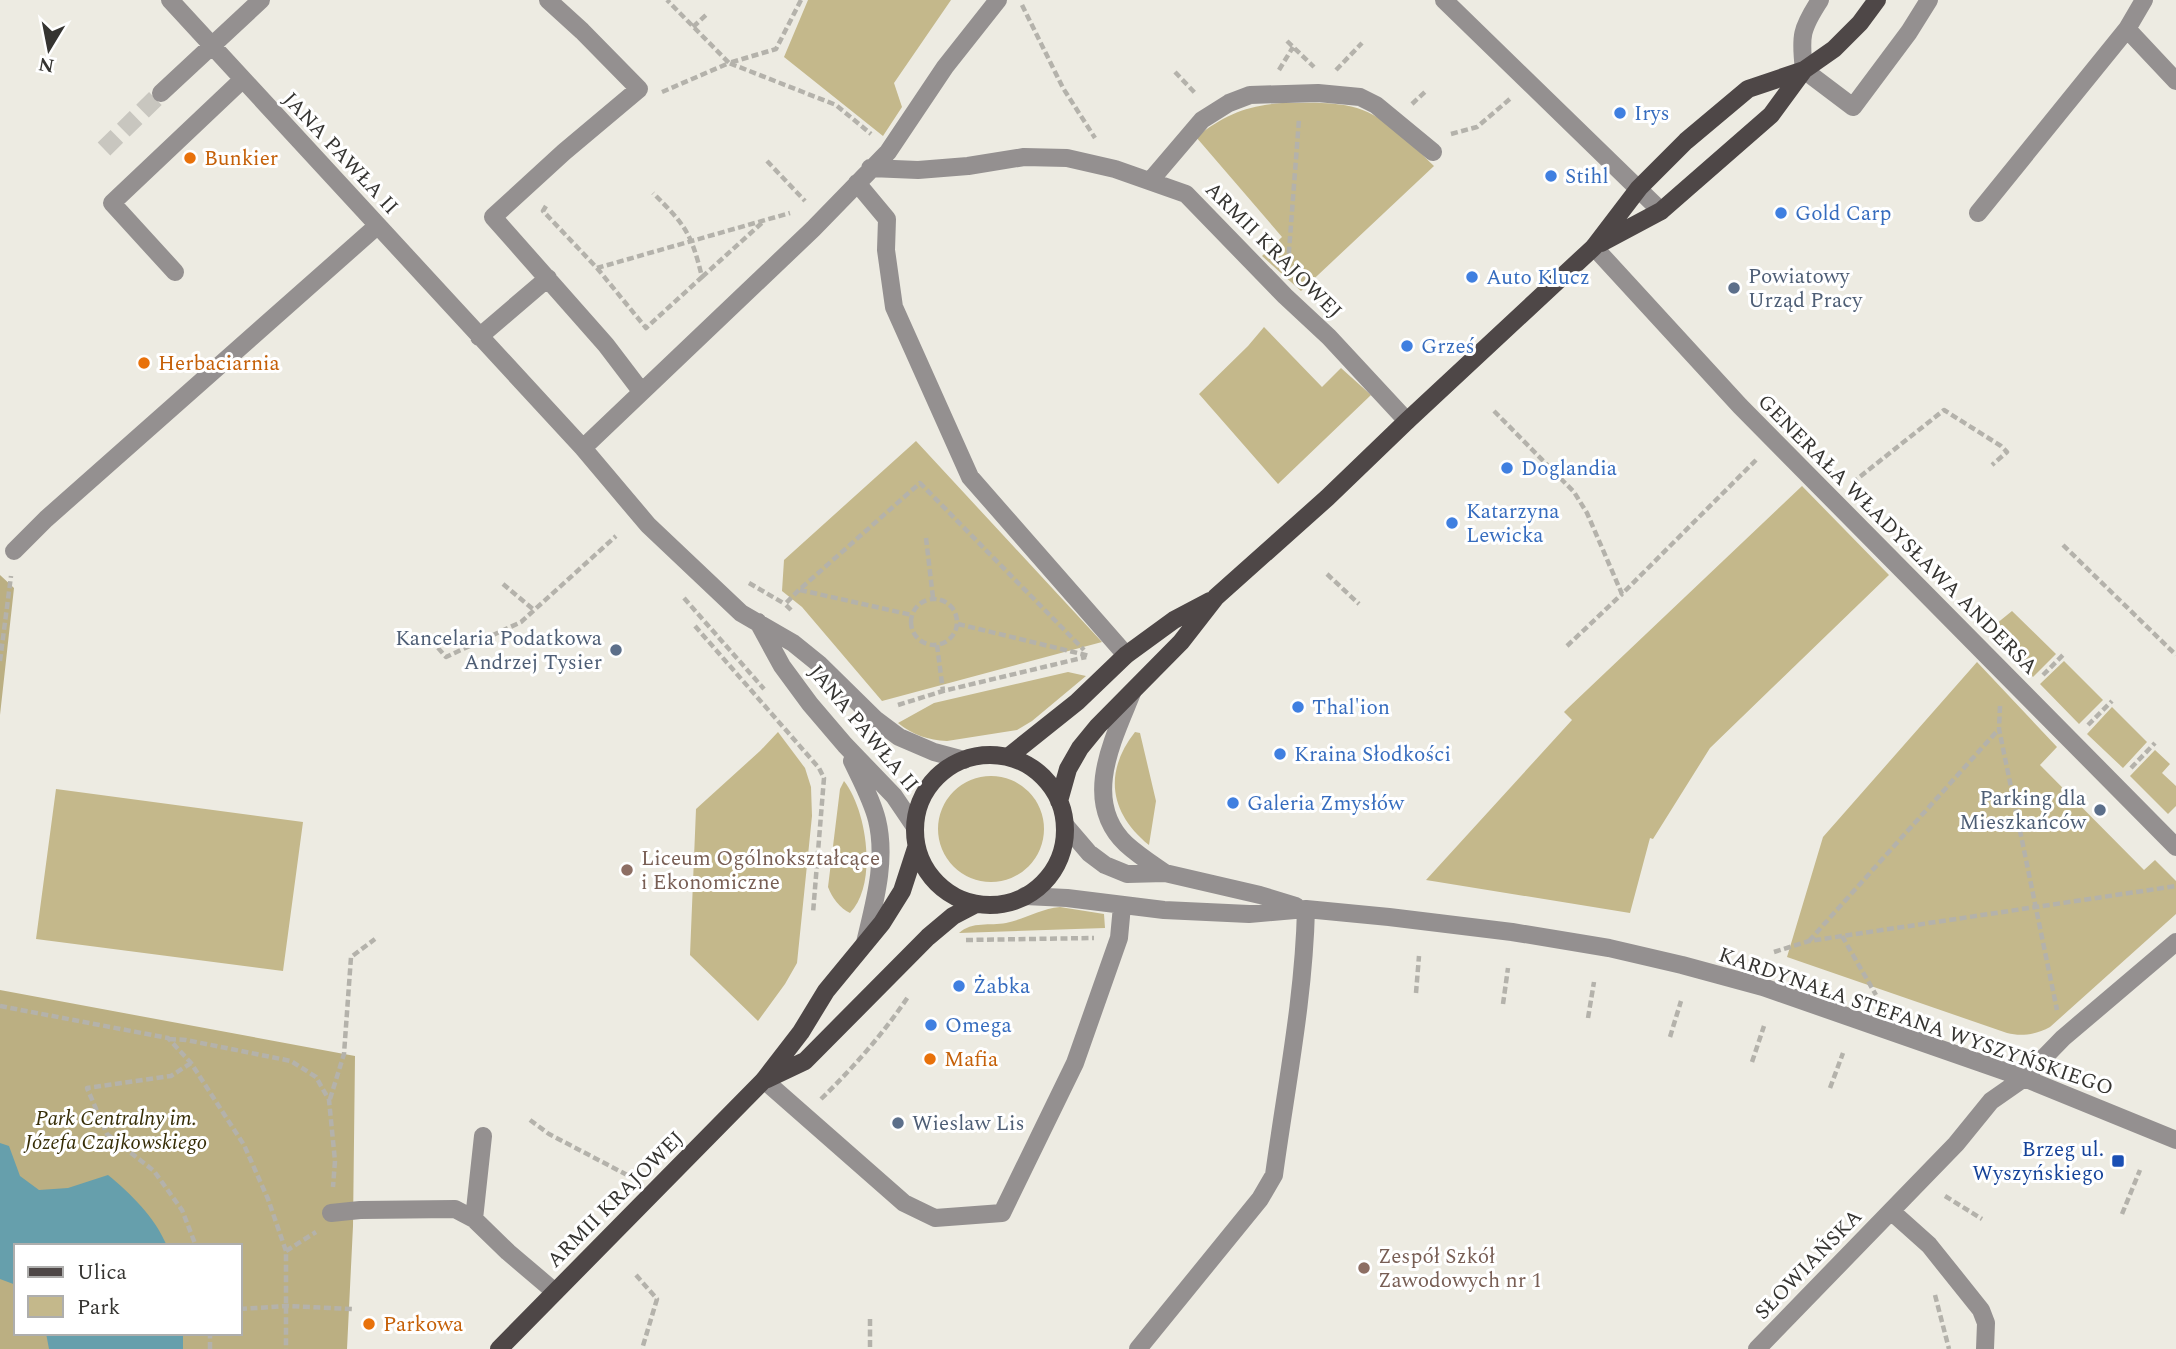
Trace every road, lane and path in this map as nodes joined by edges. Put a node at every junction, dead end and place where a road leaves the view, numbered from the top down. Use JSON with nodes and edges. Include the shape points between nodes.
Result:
{"nodes":[{"id":1,"x":170,"y":0,"type":"edge"},
{"id":2,"x":261,"y":0,"type":"edge"},
{"id":3,"x":548,"y":0,"type":"edge"},
{"id":4,"x":667,"y":0,"type":"edge"},
{"id":5,"x":801,"y":0,"type":"edge"},
{"id":6,"x":998,"y":0,"type":"edge"},
{"id":7,"x":1019,"y":0,"type":"edge"},
{"id":8,"x":1444,"y":0,"type":"edge"},
{"id":9,"x":1820,"y":0,"type":"edge"},
{"id":10,"x":1877,"y":0,"type":"edge"},
{"id":11,"x":1929,"y":0,"type":"edge"},
{"id":12,"x":2144,"y":0,"type":"edge"},
{"id":13,"x":707,"y":14,"type":"dead end"},
{"id":14,"x":693,"y":27,"type":"junction"},
{"id":15,"x":2127,"y":29,"type":"junction"},
{"id":16,"x":1362,"y":43,"type":"dead end"},
{"id":17,"x":211,"y":46,"type":"junction"},
{"id":18,"x":729,"y":64,"type":"junction"},
{"id":19,"x":1804,"y":70,"type":"junction"},
{"id":20,"x":1327,"y":79,"type":"dead end"},
{"id":21,"x":242,"y":80,"type":"junction"},
{"id":22,"x":2176,"y":80,"type":"edge"},
{"id":23,"x":1519,"y":91,"type":"dead end"},
{"id":24,"x":161,"y":93,"type":"tunnel mouth"},
{"id":25,"x":1301,"y":93,"type":"junction"},
{"id":26,"x":652,"y":102,"type":"dead end"},
{"id":27,"x":1428,"y":147,"type":"joint"},
{"id":28,"x":888,"y":152,"type":"junction"},
{"id":29,"x":767,"y":161,"type":"dead end"},
{"id":30,"x":870,"y":168,"type":"junction"},
{"id":31,"x":1115,"y":169,"type":"junction"},
{"id":32,"x":1150,"y":181,"type":"junction"},
{"id":33,"x":857,"y":183,"type":"junction"},
{"id":34,"x":1639,"y":188,"type":"junction"},
{"id":35,"x":653,"y":192,"type":"dead end"},
{"id":36,"x":549,"y":203,"type":"dead end"},
{"id":37,"x":804,"y":209,"type":"dead end"},
{"id":38,"x":1661,"y":211,"type":"junction"},
{"id":39,"x":791,"y":213,"type":"dead end"},
{"id":40,"x":1978,"y":213,"type":"dead end"},
{"id":41,"x":765,"y":220,"type":"junction"},
{"id":42,"x":377,"y":226,"type":"junction"},
{"id":43,"x":693,"y":243,"type":"junction"},
{"id":44,"x":1594,"y":247,"type":"junction"},
{"id":45,"x":597,"y":268,"type":"junction"},
{"id":46,"x":175,"y":272,"type":"dead end"},
{"id":47,"x":702,"y":277,"type":"junction"},
{"id":48,"x":548,"y":278,"type":"junction"},
{"id":49,"x":1285,"y":296,"type":"junction"},
{"id":50,"x":479,"y":337,"type":"junction"},
{"id":51,"x":641,"y":391,"type":"junction"},
{"id":52,"x":1494,"y":411,"type":"dead end"},
{"id":53,"x":1407,"y":421,"type":"junction"},
{"id":54,"x":1774,"y":442,"type":"junction"},
{"id":55,"x":583,"y":449,"type":"junction"},
{"id":56,"x":1992,"y":465,"type":"dead end"},
{"id":57,"x":1842,"y":490,"type":"dead end"},
{"id":58,"x":615,"y":536,"type":"dead end"},
{"id":59,"x":926,"y":538,"type":"dead end"},
{"id":60,"x":2063,"y":545,"type":"dead end"},
{"id":61,"x":14,"y":551,"type":"joint"},
{"id":62,"x":1327,"y":574,"type":"dead end"},
{"id":63,"x":503,"y":584,"type":"dead end"},
{"id":64,"x":676,"y":589,"type":"dead end"},
{"id":65,"x":1622,"y":594,"type":"junction"},
{"id":66,"x":1216,"y":597,"type":"junction"},
{"id":67,"x":933,"y":598,"type":"junction"},
{"id":68,"x":1359,"y":604,"type":"dead end"},
{"id":69,"x":534,"y":610,"type":"junction"},
{"id":70,"x":912,"y":615,"type":"junction"},
{"id":71,"x":758,"y":622,"type":"junction"},
{"id":72,"x":958,"y":624,"type":"junction"},
{"id":73,"x":695,"y":626,"type":"dead end"},
{"id":74,"x":431,"y":640,"type":"dead end"},
{"id":75,"x":937,"y":645,"type":"junction"},
{"id":76,"x":1567,"y":646,"type":"dead end"},
{"id":77,"x":2064,"y":654,"type":"dead end"},
{"id":78,"x":1126,"y":655,"type":"junction"},
{"id":79,"x":2176,"y":655,"type":"edge"},
{"id":80,"x":1090,"y":656,"type":"junction"},
{"id":81,"x":0,"y":661,"type":"edge"},
{"id":82,"x":2001,"y":670,"type":"junction"},
{"id":83,"x":2041,"y":677,"type":"dead end"},
{"id":84,"x":943,"y":691,"type":"junction"},
{"id":85,"x":1132,"y":693,"type":"junction"},
{"id":86,"x":772,"y":699,"type":"dead end"},
{"id":87,"x":2112,"y":701,"type":"dead end"},
{"id":88,"x":892,"y":705,"type":"dead end"},
{"id":89,"x":1999,"y":729,"type":"junction"},
{"id":90,"x":2081,"y":732,"type":"dead end"},
{"id":91,"x":2155,"y":743,"type":"dead end"},
{"id":92,"x":845,"y":745,"type":"junction"},
{"id":93,"x":1008,"y":757,"type":"junction"},
{"id":94,"x":964,"y":760,"type":"junction"},
{"id":95,"x":2124,"y":775,"type":"dead end"},
{"id":96,"x":1059,"y":801,"type":"junction"},
{"id":97,"x":1065,"y":825,"type":"junction"},
{"id":98,"x":915,"y":827,"type":"junction"},
{"id":99,"x":916,"y":848,"type":"junction"},
{"id":100,"x":2176,"y":848,"type":"edge"},
{"id":101,"x":1165,"y":873,"type":"junction"},
{"id":102,"x":2176,"y":886,"type":"edge"},
{"id":103,"x":1025,"y":896,"type":"junction"},
{"id":104,"x":976,"y":904,"type":"junction"},
{"id":105,"x":1122,"y":906,"type":"junction"},
{"id":106,"x":2035,"y":906,"type":"junction"},
{"id":107,"x":1306,"y":909,"type":"junction"},
{"id":108,"x":813,"y":913,"type":"dead end"},
{"id":109,"x":1842,"y":936,"type":"junction"},
{"id":110,"x":375,"y":939,"type":"dead end"},
{"id":111,"x":1119,"y":939,"type":"junction"},
{"id":112,"x":964,"y":940,"type":"dead end"},
{"id":113,"x":1809,"y":941,"type":"junction"},
{"id":114,"x":2176,"y":942,"type":"edge"},
{"id":115,"x":865,"y":943,"type":"junction"},
{"id":116,"x":1774,"y":952,"type":"dead end"},
{"id":117,"x":1419,"y":956,"type":"dead end"},
{"id":118,"x":1508,"y":968,"type":"dead end"},
{"id":119,"x":1594,"y":982,"type":"dead end"},
{"id":120,"x":913,"y":990,"type":"dead end"},
{"id":121,"x":1416,"y":993,"type":"dead end"},
{"id":122,"x":1876,"y":995,"type":"dead end"},
{"id":123,"x":1681,"y":1002,"type":"dead end"},
{"id":124,"x":1503,"y":1004,"type":"dead end"},
{"id":125,"x":0,"y":1006,"type":"edge"},
{"id":126,"x":1588,"y":1018,"type":"dead end"},
{"id":127,"x":1764,"y":1026,"type":"dead end"},
{"id":128,"x":1670,"y":1037,"type":"dead end"},
{"id":129,"x":168,"y":1038,"type":"junction"},
{"id":130,"x":2063,"y":1038,"type":"junction"},
{"id":131,"x":1843,"y":1053,"type":"dead end"},
{"id":132,"x":1752,"y":1062,"type":"dead end"},
{"id":133,"x":191,"y":1063,"type":"junction"},
{"id":134,"x":2024,"y":1078,"type":"junction"},
{"id":135,"x":764,"y":1080,"type":"junction"},
{"id":136,"x":1830,"y":1088,"type":"dead end"},
{"id":137,"x":329,"y":1100,"type":"junction"},
{"id":138,"x":816,"y":1104,"type":"dead end"},
{"id":139,"x":530,"y":1120,"type":"dead end"},
{"id":140,"x":483,"y":1136,"type":"dead end"},
{"id":141,"x":2176,"y":1140,"type":"edge"},
{"id":142,"x":2140,"y":1170,"type":"dead end"},
{"id":143,"x":629,"y":1175,"type":"dead end"},
{"id":144,"x":1945,"y":1196,"type":"dead end"},
{"id":145,"x":1891,"y":1211,"type":"junction"},
{"id":146,"x":331,"y":1213,"type":"junction"},
{"id":147,"x":2122,"y":1214,"type":"dead end"},
{"id":148,"x":474,"y":1219,"type":"junction"},
{"id":149,"x":1982,"y":1219,"type":"dead end"},
{"id":150,"x":195,"y":1244,"type":"edge"},
{"id":151,"x":286,"y":1251,"type":"junction"},
{"id":152,"x":636,"y":1275,"type":"dead end"},
{"id":153,"x":555,"y":1292,"type":"junction"},
{"id":154,"x":287,"y":1306,"type":"junction"},
{"id":155,"x":242,"y":1309,"type":"edge"},
{"id":156,"x":352,"y":1309,"type":"dead end"},
{"id":157,"x":870,"y":1320,"type":"dead end"},
{"id":158,"x":286,"y":1349,"type":"edge"},
{"id":159,"x":499,"y":1349,"type":"edge"},
{"id":160,"x":642,"y":1349,"type":"edge"},
{"id":161,"x":870,"y":1349,"type":"edge"},
{"id":162,"x":1138,"y":1349,"type":"edge"},
{"id":163,"x":1757,"y":1349,"type":"edge"},
{"id":164,"x":1985,"y":1349,"type":"edge"}],
"edges":[{"from":1,"to":17,"type":"street","name":"JANA PAWŁA II"},
{"from":2,"to":17,"type":"street"},
{"from":3,"to":48,"type":"street","via":[[639,89],[493,217]]},
{"from":4,"to":14,"type":"path"},
{"from":5,"to":18,"type":"path","via":[[776,49]]},
{"from":6,"to":28,"type":"street","via":[[945,67]]},
{"from":7,"to":31,"type":"path","via":[[1063,88]]},
{"from":8,"to":34,"type":"street"},
{"from":9,"to":19,"type":"street","via":[[1800,40]]},
{"from":10,"to":19,"type":"main road","via":[[1834,49]]},
{"from":11,"to":19,"type":"street","via":[[1853,107]]},
{"from":12,"to":15,"type":"street"},
{"from":13,"to":14,"type":"path"},
{"from":14,"to":18,"type":"path"},
{"from":15,"to":22,"type":"street"},
{"from":15,"to":40,"type":"street"},
{"from":16,"to":20,"type":"path"},
{"from":17,"to":21,"type":"street","name":"JANA PAWŁA II"},
{"from":17,"to":24,"type":"street"},
{"from":18,"to":26,"type":"path","via":[[663,92]]},
{"from":18,"to":28,"type":"path","via":[[836,105]]},
{"from":19,"to":34,"type":"main road","via":[[1748,89]]},
{"from":19,"to":38,"type":"main road","via":[[1772,115]]},
{"from":21,"to":42,"type":"street","name":"JANA PAWŁA II"},
{"from":21,"to":46,"type":"street","via":[[112,203]]},
{"from":23,"to":27,"type":"path","via":[[1477,127]]},
{"from":25,"to":27,"type":"street","via":[[1360,97]]},
{"from":25,"to":32,"type":"street","via":[[1250,95],[1230,103],[1202,120]]},
{"from":25,"to":49,"type":"path"},
{"from":28,"to":30,"type":"street"},
{"from":29,"to":37,"type":"path","via":[[810,206]]},
{"from":30,"to":31,"type":"street","name":"ARMII KRAJOWEJ","via":[[931,169],[1024,157],[1067,159]]},
{"from":30,"to":33,"type":"street"},
{"from":31,"to":32,"type":"street","name":"ARMII KRAJOWEJ"},
{"from":32,"to":49,"type":"street","name":"ARMII KRAJOWEJ","via":[[1186,194]]},
{"from":33,"to":51,"type":"street"},
{"from":33,"to":78,"type":"street","via":[[887,219],[894,307],[970,477]]},
{"from":34,"to":38,"type":"street"},
{"from":34,"to":44,"type":"main road"},
{"from":35,"to":43,"type":"path","via":[[682,223]]},
{"from":36,"to":45,"type":"path","via":[[543,211]]},
{"from":38,"to":44,"type":"main road"},
{"from":39,"to":41,"type":"path"},
{"from":41,"to":43,"type":"path"},
{"from":41,"to":47,"type":"path"},
{"from":42,"to":50,"type":"street","name":"JANA PAWŁA II"},
{"from":42,"to":61,"type":"street"},
{"from":43,"to":45,"type":"path"},
{"from":43,"to":47,"type":"path"},
{"from":44,"to":53,"type":"main road"},
{"from":44,"to":54,"type":"street","name":"GENERAŁA WŁADYSŁAWA ANDERSA"},
{"from":45,"to":47,"type":"path","via":[[646,328]]},
{"from":48,"to":50,"type":"street"},
{"from":48,"to":51,"type":"street"},
{"from":49,"to":53,"type":"street","name":"ARMII KRAJOWEJ"},
{"from":50,"to":55,"type":"street","name":"JANA PAWŁA II"},
{"from":51,"to":55,"type":"street"},
{"from":52,"to":65,"type":"path","via":[[1574,492]]},
{"from":53,"to":66,"type":"main road"},
{"from":54,"to":65,"type":"path"},
{"from":54,"to":82,"type":"street","name":"GENERAŁA WŁADYSŁAWA ANDERSA"},
{"from":55,"to":71,"type":"street","name":"JANA PAWŁA II","via":[[648,525],[741,613]]},
{"from":56,"to":57,"type":"path","via":[[2007,452],[1944,410]]},
{"from":58,"to":69,"type":"path"},
{"from":59,"to":67,"type":"path"},
{"from":60,"to":79,"type":"path"},
{"from":61,"to":81,"type":"path"},
{"from":62,"to":68,"type":"path"},
{"from":63,"to":69,"type":"path"},
{"from":64,"to":86,"type":"path"},
{"from":65,"to":76,"type":"path"},
{"from":66,"to":78,"type":"main road"},
{"from":66,"to":85,"type":"main road"},
{"from":67,"to":70,"type":"path","via":[[916,606]]},
{"from":67,"to":72,"type":"path","via":[[954,608]]},
{"from":69,"to":74,"type":"path","via":[[521,622],[446,657]]},
{"from":70,"to":75,"type":"path","via":[[913,633],[919,640]]},
{"from":70,"to":80,"type":"path","via":[[799,590],[920,482]]},
{"from":71,"to":92,"type":"street","name":"JANA PAWŁA II","via":[[782,666]]},
{"from":71,"to":94,"type":"street","name":"JANA PAWŁA II","via":[[793,643],[899,737]]},
{"from":72,"to":75,"type":"path","via":[[947,642]]},
{"from":72,"to":80,"type":"path"},
{"from":73,"to":108,"type":"path","via":[[824,778]]},
{"from":75,"to":84,"type":"path"},
{"from":77,"to":83,"type":"path"},
{"from":78,"to":93,"type":"main road"},
{"from":80,"to":84,"type":"path"},
{"from":82,"to":89,"type":"path"},
{"from":82,"to":100,"type":"street","name":"GENERAŁA WŁADYSŁAWA ANDERSA"},
{"from":84,"to":88,"type":"path"},
{"from":85,"to":96,"type":"main road","via":[[1080,748]]},
{"from":85,"to":101,"type":"street","via":[[1108,753],[1103,799],[1125,843]]},
{"from":87,"to":90,"type":"path"},
{"from":89,"to":106,"type":"path"},
{"from":89,"to":113,"type":"path"},
{"from":91,"to":95,"type":"path"},
{"from":92,"to":98,"type":"street","name":"JANA PAWŁA II","via":[[894,796]]},
{"from":92,"to":115,"type":"street","via":[[877,820],[880,842],[876,895]]},
{"from":93,"to":94,"type":"main road","via":[[978,755]]},
{"from":93,"to":96,"type":"main road","via":[[1039,773]]},
{"from":94,"to":98,"type":"main road","via":[[934,779],[917,809]]},
{"from":96,"to":97,"type":"main road"},
{"from":97,"to":101,"type":"street","name":"KARDYNAŁA STEFANA WYSZYŃSKIEGO","via":[[1105,865],[1127,874]]},
{"from":97,"to":103,"type":"main road","via":[[1055,866],[1042,884]]},
{"from":98,"to":99,"type":"main road"},
{"from":99,"to":104,"type":"main road","via":[[938,885]]},
{"from":99,"to":115,"type":"main road","name":"ARMII KRAJOWEJ","via":[[902,891]]},
{"from":101,"to":107,"type":"street","name":"KARDYNAŁA STEFANA WYSZYŃSKIEGO"},
{"from":102,"to":106,"type":"path"},
{"from":103,"to":104,"type":"main road","via":[[992,905]]},
{"from":103,"to":105,"type":"street","name":"KARDYNAŁA STEFANA WYSZYŃSKIEGO"},
{"from":104,"to":135,"type":"main road","name":"ARMII KRAJOWEJ","via":[[928,937],[805,1061]]},
{"from":105,"to":107,"type":"street","name":"KARDYNAŁA STEFANA WYSZYŃSKIEGO","via":[[1250,914]]},
{"from":105,"to":111,"type":"street"},
{"from":106,"to":109,"type":"path"},
{"from":106,"to":130,"type":"path"},
{"from":107,"to":134,"type":"street","name":"KARDYNAŁA STEFANA WYSZYŃSKIEGO","via":[[1512,932],[1682,965],[1763,987]]},
{"from":107,"to":162,"type":"street","via":[[1299,997],[1274,1175],[1260,1199]]},
{"from":109,"to":113,"type":"path"},
{"from":109,"to":122,"type":"path"},
{"from":110,"to":137,"type":"path","via":[[351,957],[344,1054]]},
{"from":111,"to":112,"type":"path"},
{"from":111,"to":135,"type":"street","via":[[1075,1063],[1002,1213],[935,1218],[904,1203]]},
{"from":113,"to":116,"type":"path"},
{"from":114,"to":130,"type":"street","name":"SŁOWIAŃSKA"},
{"from":115,"to":135,"type":"main road","name":"ARMII KRAJOWEJ"},
{"from":117,"to":121,"type":"path"},
{"from":118,"to":124,"type":"path"},
{"from":119,"to":126,"type":"path"},
{"from":120,"to":138,"type":"path","via":[[856,1065]]},
{"from":123,"to":128,"type":"path"},
{"from":125,"to":129,"type":"path"},
{"from":127,"to":132,"type":"path"},
{"from":129,"to":133,"type":"path"},
{"from":129,"to":137,"type":"path","via":[[290,1061],[316,1077]]},
{"from":130,"to":134,"type":"street","name":"SŁOWIAŃSKA"},
{"from":131,"to":136,"type":"path"},
{"from":133,"to":150,"type":"path","via":[[171,1076],[87,1088],[107,1134],[154,1171],[182,1210]]},
{"from":133,"to":151,"type":"path","via":[[244,1145]]},
{"from":134,"to":141,"type":"street","name":"KARDYNAŁA STEFANA WYSZYŃSKIEGO"},
{"from":134,"to":145,"type":"street","name":"SŁOWIAŃSKA","via":[[1991,1101]]},
{"from":135,"to":153,"type":"main road","name":"ARMII KRAJOWEJ"},
{"from":137,"to":146,"type":"path","via":[[335,1161]]},
{"from":139,"to":143,"type":"path"},
{"from":140,"to":148,"type":"street"},
{"from":142,"to":147,"type":"path"},
{"from":144,"to":149,"type":"path"},
{"from":145,"to":163,"type":"street","name":"SŁOWIAŃSKA"},
{"from":145,"to":164,"type":"street","name":"SŁOWIAŃSKA","via":[[1929,1245],[1981,1310],[1986,1324]]},
{"from":146,"to":148,"type":"street","via":[[455,1209]]},
{"from":146,"to":151,"type":"path","via":[[316,1232]]},
{"from":148,"to":153,"type":"street"},
{"from":151,"to":154,"type":"path"},
{"from":152,"to":160,"type":"path","via":[[657,1299]]},
{"from":153,"to":159,"type":"main road","name":"ARMII KRAJOWEJ"},
{"from":154,"to":155,"type":"path"},
{"from":154,"to":156,"type":"path"},
{"from":154,"to":158,"type":"path"},
{"from":157,"to":161,"type":"path"}]}
